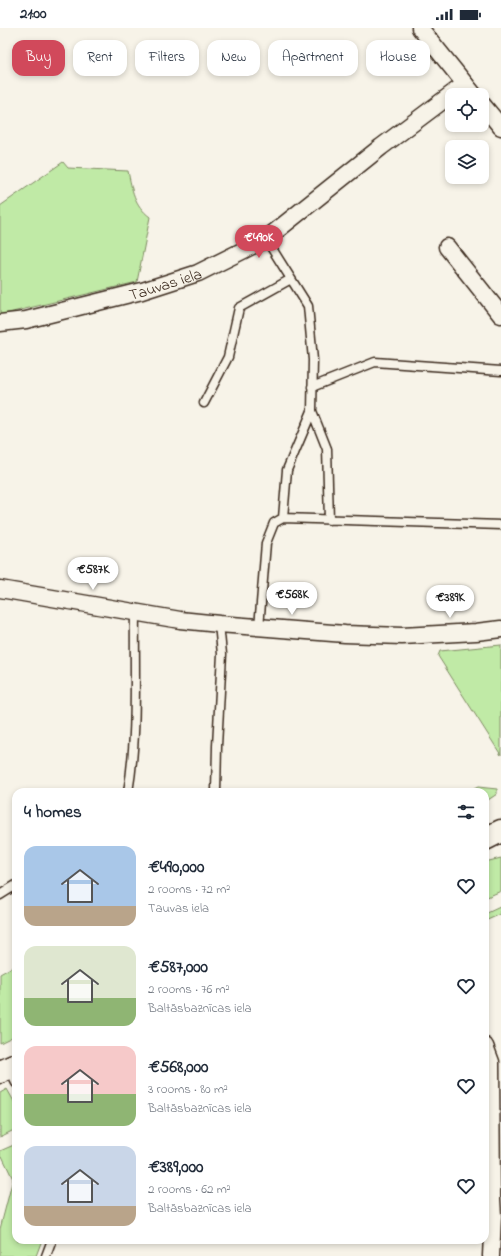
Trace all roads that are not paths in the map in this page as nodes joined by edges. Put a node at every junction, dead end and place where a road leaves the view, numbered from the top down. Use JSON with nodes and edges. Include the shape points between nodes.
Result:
{"nodes":[{"id":1,"x":420,"y":28,"type":"edge"},
{"id":2,"x":469,"y":88,"type":"edge"},
{"id":3,"x":445,"y":105,"type":"edge"},
{"id":4,"x":489,"y":112,"type":"edge"},
{"id":5,"x":501,"y":127,"type":"edge"},
{"id":6,"x":266,"y":239,"type":"junction"},
{"id":7,"x":447,"y":247,"type":"dead end"},
{"id":8,"x":291,"y":279,"type":"junction"},
{"id":9,"x":501,"y":315,"type":"edge"},
{"id":10,"x":0,"y":323,"type":"edge"},
{"id":11,"x":501,"y":371,"type":"edge"},
{"id":12,"x":312,"y":387,"type":"junction"},
{"id":13,"x":204,"y":403,"type":"dead end"},
{"id":14,"x":312,"y":411,"type":"junction"},
{"id":15,"x":283,"y":518,"type":"junction"},
{"id":16,"x":329,"y":520,"type":"junction"},
{"id":17,"x":501,"y":525,"type":"edge"},
{"id":18,"x":0,"y":589,"type":"edge"},
{"id":19,"x":135,"y":612,"type":"junction"},
{"id":20,"x":219,"y":624,"type":"junction"},
{"id":21,"x":259,"y":628,"type":"junction"},
{"id":22,"x":501,"y":629,"type":"edge"},
{"id":23,"x":129,"y":788,"type":"edge"},
{"id":24,"x":216,"y":788,"type":"edge"},
{"id":25,"x":501,"y":831,"type":"edge"},
{"id":26,"x":489,"y":837,"type":"edge"},
{"id":27,"x":12,"y":888,"type":"edge"},
{"id":28,"x":0,"y":895,"type":"edge"},
{"id":29,"x":489,"y":1057,"type":"edge"},
{"id":30,"x":489,"y":1153,"type":"edge"},
{"id":31,"x":489,"y":1202,"type":"edge"},
{"id":32,"x":50,"y":1244,"type":"edge"},
{"id":33,"x":46,"y":1256,"type":"edge"},
{"id":34,"x":491,"y":1256,"type":"edge"}],
"edges":[{"from":1,"to":2,"type":"street"},
{"from":3,"to":6,"type":"street","name":"Tauvas iela","via":[[381,147]]},
{"from":4,"to":5,"type":"street"},
{"from":6,"to":8,"type":"lane"},
{"from":6,"to":10,"type":"street","name":"Tauvas iela","via":[[198,273],[142,291],[26,320]]},
{"from":7,"to":9,"type":"street"},
{"from":8,"to":12,"type":"lane","via":[[308,306],[313,360]]},
{"from":8,"to":13,"type":"lane","via":[[239,308],[228,357]]},
{"from":11,"to":12,"type":"lane","via":[[376,362]]},
{"from":12,"to":14,"type":"lane"},
{"from":14,"to":15,"type":"lane","via":[[287,470]]},
{"from":14,"to":16,"type":"lane","via":[[327,449]]},
{"from":15,"to":16,"type":"lane"},
{"from":15,"to":21,"type":"lane","via":[[274,523],[266,543]]},
{"from":16,"to":17,"type":"lane"},
{"from":18,"to":19,"type":"street"},
{"from":19,"to":20,"type":"street"},
{"from":19,"to":23,"type":"lane","via":[[134,719]]},
{"from":20,"to":21,"type":"street"},
{"from":20,"to":24,"type":"lane","via":[[222,654]]},
{"from":21,"to":22,"type":"street","via":[[402,636]]},
{"from":25,"to":26,"type":"main road"},
{"from":27,"to":28,"type":"lane"},
{"from":29,"to":30,"type":"street"},
{"from":31,"to":34,"type":"street","via":[[493,1216]]},
{"from":32,"to":33,"type":"lane"}]}
